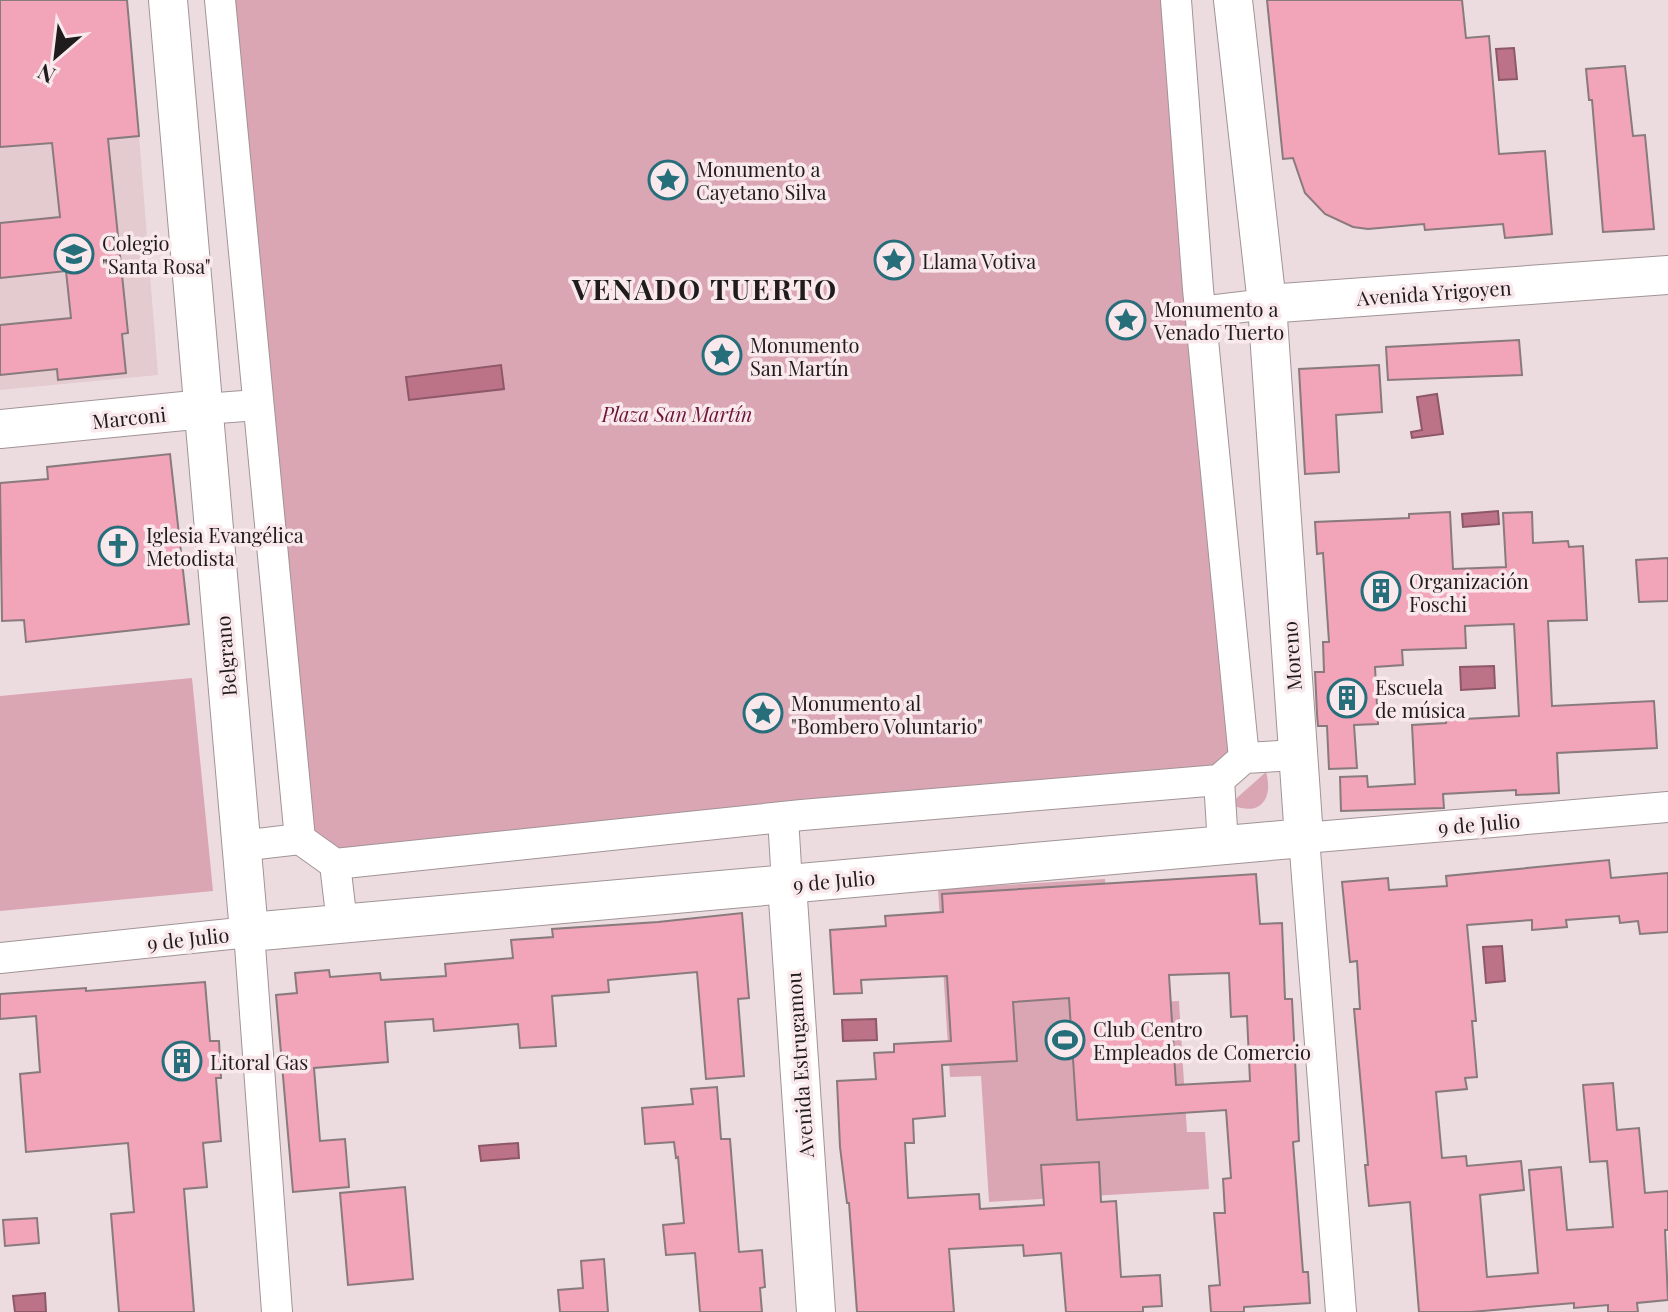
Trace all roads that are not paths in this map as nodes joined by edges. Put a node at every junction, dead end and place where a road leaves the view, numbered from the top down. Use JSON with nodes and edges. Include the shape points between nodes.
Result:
{"nodes":[{"id":1,"x":168,"y":0,"type":"edge"},
{"id":2,"x":220,"y":0,"type":"edge"},
{"id":3,"x":1176,"y":0,"type":"edge"},
{"id":4,"x":1233,"y":0,"type":"edge"},
{"id":5,"x":1668,"y":275,"type":"edge"},
{"id":6,"x":1267,"y":304,"type":"junction"},
{"id":7,"x":1200,"y":312,"type":"junction"},
{"id":8,"x":258,"y":405,"type":"junction"},
{"id":9,"x":204,"y":409,"type":"junction"},
{"id":10,"x":0,"y":429,"type":"edge"},
{"id":11,"x":1298,"y":755,"type":"junction"},
{"id":12,"x":1244,"y":758,"type":"junction"},
{"id":13,"x":1219,"y":780,"type":"junction"},
{"id":14,"x":1668,"y":807,"type":"edge"},
{"id":15,"x":783,"y":817,"type":"junction"},
{"id":16,"x":1304,"y":838,"type":"junction"},
{"id":17,"x":300,"y":839,"type":"junction"},
{"id":18,"x":1223,"y":845,"type":"junction"},
{"id":19,"x":241,"y":846,"type":"junction"},
{"id":20,"x":335,"y":864,"type":"junction"},
{"id":21,"x":787,"y":884,"type":"junction"},
{"id":22,"x":342,"y":923,"type":"junction"},
{"id":23,"x":249,"y":932,"type":"junction"},
{"id":24,"x":0,"y":958,"type":"edge"},
{"id":25,"x":277,"y":1312,"type":"edge"},
{"id":26,"x":816,"y":1312,"type":"edge"},
{"id":27,"x":1341,"y":1312,"type":"edge"}],
"edges":[{"from":1,"to":9,"type":"main road","name":"Belgrano"},
{"from":2,"to":8,"type":"street"},
{"from":3,"to":7,"type":"street"},
{"from":4,"to":6,"type":"main road","name":"Moreno"},
{"from":5,"to":6,"type":"main road","name":"Avenida Yrigoyen"},
{"from":6,"to":7,"type":"street","name":"Avenida Yrigoyen"},
{"from":6,"to":11,"type":"main road","name":"Moreno"},
{"from":7,"to":12,"type":"street"},
{"from":8,"to":9,"type":"street","name":"Marconi"},
{"from":8,"to":17,"type":"street"},
{"from":9,"to":10,"type":"main road","name":"Marconi"},
{"from":9,"to":19,"type":"main road","name":"Belgrano"},
{"from":11,"to":12,"type":"street"},
{"from":11,"to":16,"type":"main road","name":"Moreno"},
{"from":12,"to":13,"type":"street"},
{"from":13,"to":15,"type":"street"},
{"from":13,"to":18,"type":"street"},
{"from":14,"to":16,"type":"street","name":"9 de Julio"},
{"from":15,"to":20,"type":"street"},
{"from":15,"to":21,"type":"street","name":"Avenida Estrugamou"},
{"from":16,"to":18,"type":"main road","name":"9 de Julio"},
{"from":16,"to":27,"type":"street","name":"Moreno"},
{"from":17,"to":19,"type":"street"},
{"from":17,"to":20,"type":"street"},
{"from":18,"to":21,"type":"main road","name":"9 de Julio"},
{"from":19,"to":23,"type":"main road","name":"Belgrano"},
{"from":20,"to":22,"type":"street"},
{"from":21,"to":22,"type":"main road","name":"9 de Julio"},
{"from":21,"to":26,"type":"main road","name":"Avenida Estrugamou"},
{"from":22,"to":23,"type":"main road","name":"9 de Julio"},
{"from":23,"to":24,"type":"street","name":"9 de Julio"},
{"from":23,"to":25,"type":"street","name":"Belgrano"}]}
